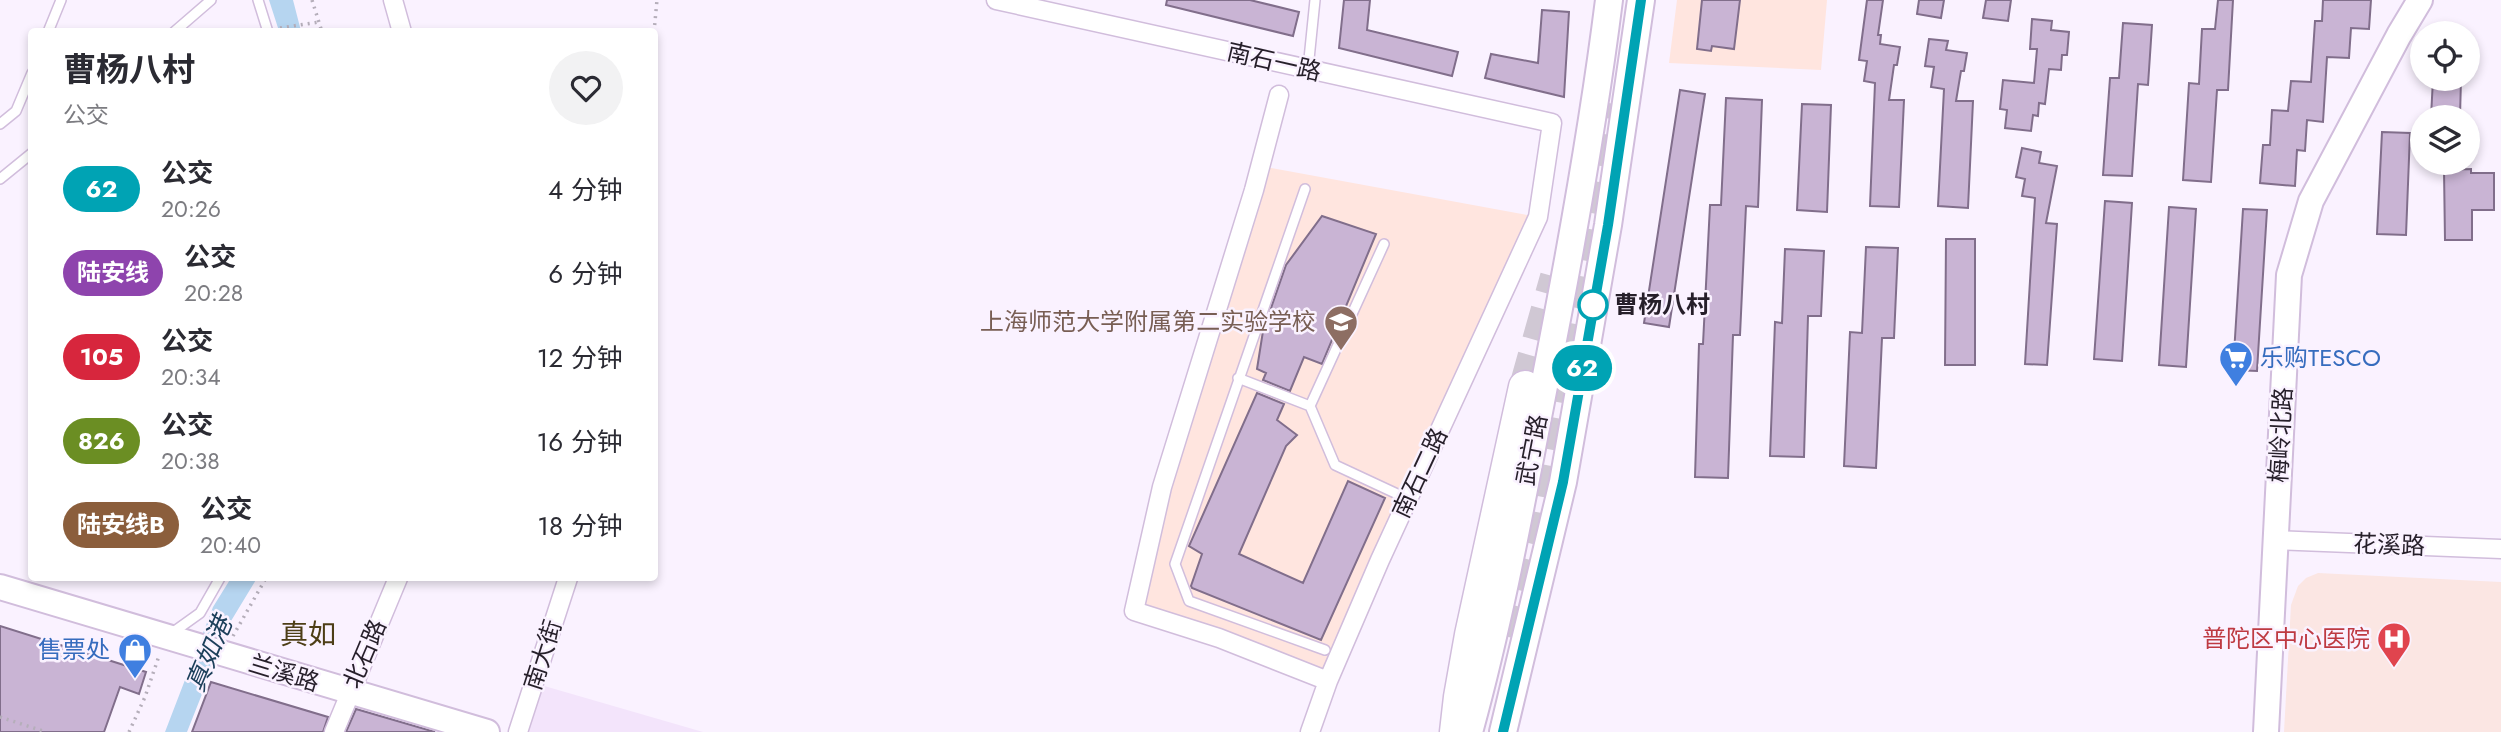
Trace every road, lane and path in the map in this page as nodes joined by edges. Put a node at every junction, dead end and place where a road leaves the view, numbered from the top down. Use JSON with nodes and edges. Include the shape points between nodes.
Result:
{"nodes":[{"id":1,"x":61,"y":0,"type":"edge"},
{"id":2,"x":211,"y":0,"type":"edge"},
{"id":3,"x":258,"y":0,"type":"edge"},
{"id":4,"x":312,"y":0,"type":"edge"},
{"id":5,"x":393,"y":0,"type":"edge"},
{"id":6,"x":657,"y":0,"type":"edge"},
{"id":7,"x":996,"y":0,"type":"edge"},
{"id":8,"x":1609,"y":0,"type":"edge"},
{"id":9,"x":1641,"y":0,"type":"edge"},
{"id":10,"x":2420,"y":0,"type":"edge"},
{"id":11,"x":1312,"y":1,"type":"edge"},
{"id":12,"x":319,"y":22,"type":"junction"},
{"id":13,"x":50,"y":28,"type":"edge"},
{"id":14,"x":179,"y":28,"type":"edge"},
{"id":15,"x":268,"y":28,"type":"edge"},
{"id":16,"x":282,"y":28,"type":"edge"},
{"id":17,"x":320,"y":28,"type":"edge"},
{"id":18,"x":401,"y":28,"type":"edge"},
{"id":19,"x":654,"y":28,"type":"edge"},
{"id":20,"x":1308,"y":69,"type":"junction"},
{"id":21,"x":28,"y":82,"type":"edge"},
{"id":22,"x":1279,"y":95,"type":"dead end"},
{"id":23,"x":1552,"y":123,"type":"joint"},
{"id":24,"x":0,"y":124,"type":"edge"},
{"id":25,"x":28,"y":156,"type":"edge"},
{"id":26,"x":0,"y":180,"type":"edge"},
{"id":27,"x":1305,"y":189,"type":"dead end"},
{"id":28,"x":1384,"y":244,"type":"dead end"},
{"id":29,"x":1238,"y":378,"type":"junction"},
{"id":30,"x":1525,"y":387,"type":"tunnel mouth"},
{"id":31,"x":1310,"y":406,"type":"junction"},
{"id":32,"x":1408,"y":499,"type":"junction"},
{"id":33,"x":2276,"y":541,"type":"junction"},
{"id":34,"x":2501,"y":550,"type":"edge"},
{"id":35,"x":218,"y":581,"type":"edge"},
{"id":36,"x":264,"y":581,"type":"edge"},
{"id":37,"x":397,"y":581,"type":"edge"},
{"id":38,"x":567,"y":581,"type":"edge"},
{"id":39,"x":0,"y":587,"type":"edge"},
{"id":40,"x":165,"y":637,"type":"junction"},
{"id":41,"x":1325,"y":650,"type":"dead end"},
{"id":42,"x":225,"y":655,"type":"junction"},
{"id":43,"x":1328,"y":681,"type":"junction"},
{"id":44,"x":349,"y":692,"type":"junction"},
{"id":45,"x":0,"y":717,"type":"edge"},
{"id":46,"x":46,"y":732,"type":"edge"},
{"id":47,"x":129,"y":732,"type":"edge"},
{"id":48,"x":334,"y":732,"type":"edge"},
{"id":49,"x":487,"y":732,"type":"edge"},
{"id":50,"x":518,"y":732,"type":"edge"},
{"id":51,"x":1310,"y":732,"type":"edge"},
{"id":52,"x":1457,"y":732,"type":"edge"},
{"id":53,"x":1469,"y":732,"type":"edge"},
{"id":54,"x":1503,"y":732,"type":"edge"},
{"id":55,"x":2266,"y":732,"type":"edge"}],
"edges":[{"from":1,"to":13,"type":"lane"},
{"from":2,"to":14,"type":"lane"},
{"from":3,"to":15,"type":"lane"},
{"from":4,"to":12,"type":"path"},
{"from":5,"to":18,"type":"street"},
{"from":6,"to":19,"type":"path"},
{"from":7,"to":20,"type":"street","name":"南石一路"},
{"from":8,"to":53,"type":"main road","name":"武宁路","via":[[1576,222],[1516,539]]},
{"from":9,"to":54,"type":"main road","name":"武宁路","via":[[1563,482]]},
{"from":10,"to":33,"type":"street","name":"梅岭北路","via":[[2311,201],[2289,275]]},
{"from":11,"to":20,"type":"lane"},
{"from":12,"to":16,"type":"path"},
{"from":12,"to":17,"type":"path"},
{"from":20,"to":23,"type":"street","name":"南石一路"},
{"from":21,"to":24,"type":"lane","via":[[16,111]]},
{"from":22,"to":43,"type":"street","via":[[1162,487],[1134,611]]},
{"from":23,"to":32,"type":"street","name":"南石二路","via":[[1538,217]]},
{"from":25,"to":26,"type":"lane"},
{"from":27,"to":29,"type":"lane"},
{"from":28,"to":31,"type":"lane"},
{"from":29,"to":31,"type":"lane"},
{"from":29,"to":41,"type":"lane","via":[[1175,564],[1189,601]]},
{"from":30,"to":52,"type":"highway","via":[[1471,635]]},
{"from":31,"to":32,"type":"lane","via":[[1335,465]]},
{"from":32,"to":43,"type":"street","name":"南石二路"},
{"from":33,"to":34,"type":"street","name":"花溪路"},
{"from":33,"to":55,"type":"street","name":"梅岭北路"},
{"from":35,"to":40,"type":"lane","via":[[200,613]]},
{"from":36,"to":42,"type":"path"},
{"from":37,"to":44,"type":"street","name":"北石路"},
{"from":38,"to":50,"type":"street","name":"南大街"},
{"from":39,"to":40,"type":"street","name":"兰溪路"},
{"from":40,"to":42,"type":"street","name":"兰溪路"},
{"from":40,"to":47,"type":"path"},
{"from":42,"to":44,"type":"street","name":"兰溪路"},
{"from":43,"to":51,"type":"street","name":"南石二路"},
{"from":44,"to":48,"type":"street","name":"北石路"},
{"from":44,"to":49,"type":"street","name":"兰溪路"},
{"from":45,"to":46,"type":"path"}]}
